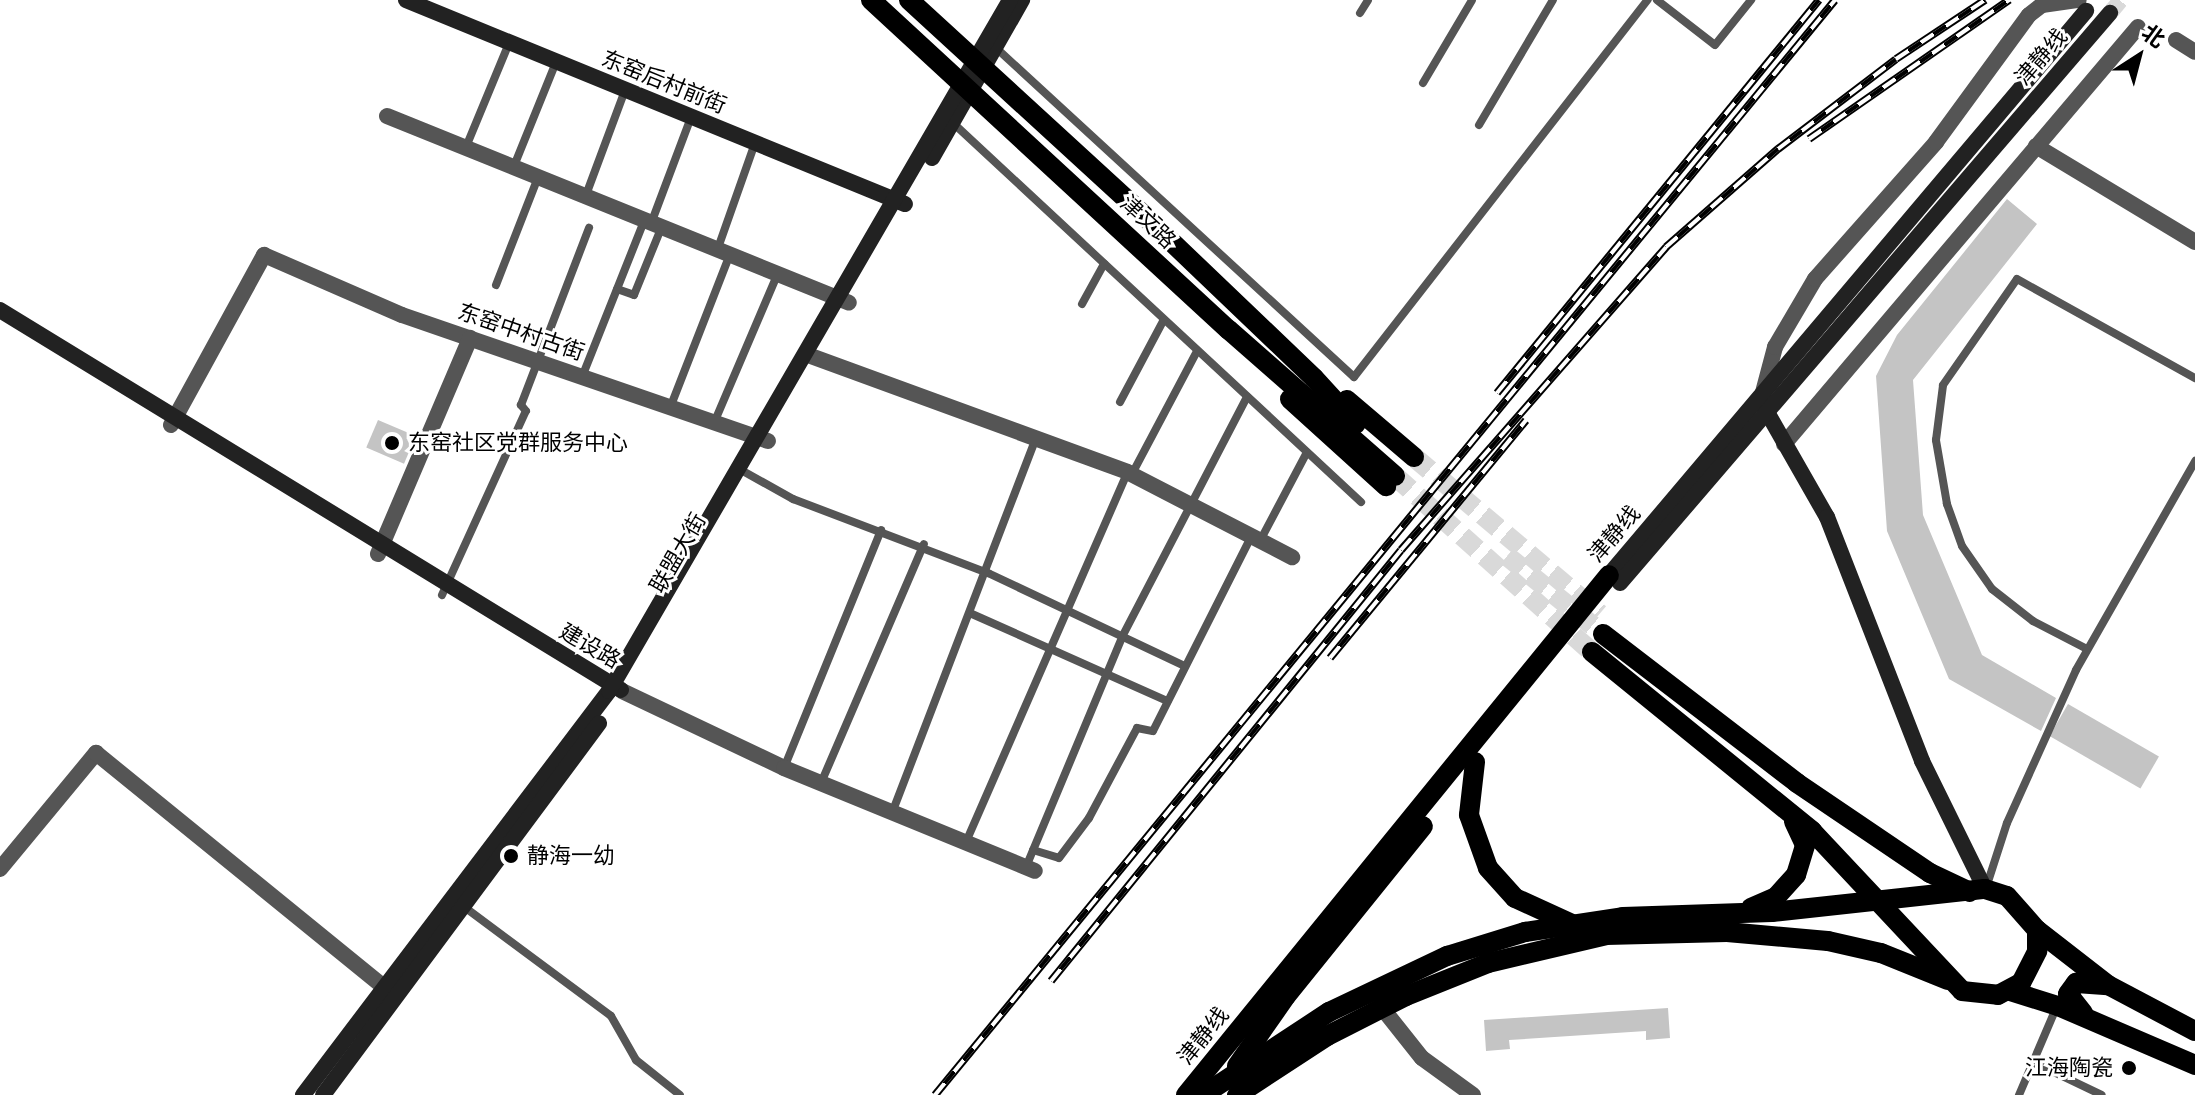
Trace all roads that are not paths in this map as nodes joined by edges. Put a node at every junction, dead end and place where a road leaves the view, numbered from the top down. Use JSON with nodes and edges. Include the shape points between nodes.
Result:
{"nodes":[{"id":1,"x":406,"y":0,"type":"edge"},
{"id":2,"x":871,"y":0,"type":"edge"},
{"id":3,"x":909,"y":0,"type":"edge"},
{"id":4,"x":1010,"y":0,"type":"edge"},
{"id":5,"x":1022,"y":0,"type":"edge"},
{"id":6,"x":1368,"y":0,"type":"edge"},
{"id":7,"x":1472,"y":0,"type":"edge"},
{"id":8,"x":1553,"y":0,"type":"edge"},
{"id":9,"x":1648,"y":0,"type":"edge"},
{"id":10,"x":1657,"y":0,"type":"edge"},
{"id":11,"x":1751,"y":0,"type":"edge"},
{"id":12,"x":2081,"y":4,"type":"edge"},
{"id":13,"x":1360,"y":13,"type":"dead end"},
{"id":14,"x":2110,"y":13,"type":"tunnel mouth"},
{"id":15,"x":2138,"y":27,"type":"dead end"},
{"id":16,"x":2176,"y":40,"type":"dead end"},
{"id":17,"x":509,"y":43,"type":"junction"},
{"id":18,"x":991,"y":43,"type":"junction"},
{"id":19,"x":2195,"y":52,"type":"edge"},
{"id":20,"x":556,"y":62,"type":"junction"},
{"id":21,"x":979,"y":63,"type":"junction"},
{"id":22,"x":1423,"y":83,"type":"dead end"},
{"id":23,"x":966,"y":86,"type":"junction"},
{"id":24,"x":625,"y":90,"type":"junction"},
{"id":25,"x":387,"y":116,"type":"dead end"},
{"id":26,"x":691,"y":117,"type":"junction"},
{"id":27,"x":948,"y":118,"type":"junction"},
{"id":28,"x":1479,"y":125,"type":"dead end"},
{"id":29,"x":755,"y":143,"type":"junction"},
{"id":30,"x":2036,"y":146,"type":"junction"},
{"id":31,"x":466,"y":147,"type":"junction"},
{"id":32,"x":514,"y":166,"type":"junction"},
{"id":33,"x":538,"y":176,"type":"junction"},
{"id":34,"x":586,"y":195,"type":"junction"},
{"id":35,"x":901,"y":202,"type":"junction"},
{"id":36,"x":653,"y":222,"type":"junction"},
{"id":37,"x":589,"y":228,"type":"dead end"},
{"id":38,"x":2195,"y":242,"type":"edge"},
{"id":39,"x":724,"y":251,"type":"junction"},
{"id":40,"x":1104,"y":264,"type":"junction"},
{"id":41,"x":778,"y":272,"type":"junction"},
{"id":42,"x":496,"y":285,"type":"dead end"},
{"id":43,"x":617,"y":289,"type":"junction"},
{"id":44,"x":844,"y":301,"type":"junction"},
{"id":45,"x":1082,"y":304,"type":"dead end"},
{"id":46,"x":0,"y":310,"type":"edge"},
{"id":47,"x":0,"y":320,"type":"edge"},
{"id":48,"x":1163,"y":321,"type":"junction"},
{"id":49,"x":470,"y":338,"type":"junction"},
{"id":50,"x":1197,"y":351,"type":"junction"},
{"id":51,"x":812,"y":357,"type":"junction"},
{"id":52,"x":537,"y":361,"type":"junction"},
{"id":53,"x":582,"y":377,"type":"junction"},
{"id":54,"x":2195,"y":378,"type":"edge"},
{"id":55,"x":1247,"y":397,"type":"junction"},
{"id":56,"x":1120,"y":402,"type":"dead end"},
{"id":57,"x":670,"y":408,"type":"junction"},
{"id":58,"x":1764,"y":408,"type":"junction"},
{"id":59,"x":173,"y":422,"type":"junction"},
{"id":60,"x":714,"y":423,"type":"junction"},
{"id":61,"x":1036,"y":438,"type":"junction"},
{"id":62,"x":764,"y":440,"type":"junction"},
{"id":63,"x":1784,"y":444,"type":"junction"},
{"id":64,"x":1307,"y":452,"type":"junction"},
{"id":65,"x":2195,"y":461,"type":"edge"},
{"id":66,"x":744,"y":473,"type":"junction"},
{"id":67,"x":1129,"y":473,"type":"junction"},
{"id":68,"x":1191,"y":501,"type":"junction"},
{"id":69,"x":1361,"y":502,"type":"dead end"},
{"id":70,"x":881,"y":530,"type":"junction"},
{"id":71,"x":1256,"y":536,"type":"junction"},
{"id":72,"x":924,"y":544,"type":"junction"},
{"id":73,"x":380,"y":550,"type":"junction"},
{"id":74,"x":1292,"y":557,"type":"dead end"},
{"id":75,"x":988,"y":573,"type":"junction"},
{"id":76,"x":1614,"y":579,"type":"joint"},
{"id":77,"x":444,"y":590,"type":"junction"},
{"id":78,"x":1064,"y":608,"type":"junction"},
{"id":79,"x":972,"y":614,"type":"junction"},
{"id":80,"x":1122,"y":637,"type":"junction"},
{"id":81,"x":1048,"y":647,"type":"junction"},
{"id":82,"x":2087,"y":649,"type":"junction"},
{"id":83,"x":1550,"y":658,"type":"junction"},
{"id":84,"x":1183,"y":665,"type":"junction"},
{"id":85,"x":1106,"y":674,"type":"junction"},
{"id":86,"x":615,"y":689,"type":"junction"},
{"id":87,"x":1167,"y":701,"type":"junction"},
{"id":88,"x":1475,"y":762,"type":"junction"},
{"id":89,"x":784,"y":768,"type":"junction"},
{"id":90,"x":821,"y":783,"type":"junction"},
{"id":91,"x":1780,"y":802,"type":"junction"},
{"id":92,"x":892,"y":813,"type":"junction"},
{"id":93,"x":966,"y":842,"type":"junction"},
{"id":94,"x":1033,"y":850,"type":"junction"},
{"id":95,"x":0,"y":869,"type":"edge"},
{"id":96,"x":1031,"y":869,"type":"joint"},
{"id":97,"x":1978,"y":890,"type":"junction"},
{"id":98,"x":1878,"y":900,"type":"junction"},
{"id":99,"x":459,"y":903,"type":"junction"},
{"id":100,"x":1733,"y":915,"type":"junction"},
{"id":101,"x":1571,"y":924,"type":"junction"},
{"id":102,"x":2037,"y":930,"type":"junction"},
{"id":103,"x":1606,"y":935,"type":"junction"},
{"id":104,"x":1948,"y":980,"type":"junction"},
{"id":105,"x":2108,"y":985,"type":"junction"},
{"id":106,"x":2010,"y":991,"type":"junction"},
{"id":107,"x":391,"y":993,"type":"junction"},
{"id":108,"x":1376,"y":1000,"type":"junction"},
{"id":109,"x":2058,"y":1006,"type":"junction"},
{"id":110,"x":2092,"y":1020,"type":"junction"},
{"id":111,"x":2195,"y":1031,"type":"edge"},
{"id":112,"x":2033,"y":1062,"type":"junction"},
{"id":113,"x":2195,"y":1065,"type":"edge"},
{"id":114,"x":1227,"y":1089,"type":"edge"},
{"id":115,"x":303,"y":1095,"type":"edge"},
{"id":116,"x":323,"y":1095,"type":"edge"},
{"id":117,"x":680,"y":1095,"type":"edge"},
{"id":118,"x":1186,"y":1095,"type":"edge"},
{"id":119,"x":1203,"y":1095,"type":"edge"},
{"id":120,"x":1473,"y":1095,"type":"edge"},
{"id":121,"x":2019,"y":1095,"type":"edge"},
{"id":122,"x":2102,"y":1095,"type":"edge"}],
"edges":[{"from":1,"to":17,"type":"main road","name":"东窑后村前街"},
{"from":2,"to":23,"type":"main road","name":"津文路"},
{"from":3,"to":21,"type":"main road","name":"津文路"},
{"from":4,"to":18,"type":"main road"},
{"from":5,"to":18,"type":"main road"},
{"from":6,"to":13,"type":"lane"},
{"from":7,"to":22,"type":"lane"},
{"from":8,"to":28,"type":"lane"},
{"from":9,"to":18,"type":"lane","via":[[1354,377]]},
{"from":10,"to":11,"type":"lane","via":[[1715,45]]},
{"from":12,"to":58,"type":"main road","name":"津静线"},
{"from":12,"to":58,"type":"street","via":[[2042,5],[2029,15],[1936,142],[1815,279],[1775,347]]},
{"from":14,"to":58,"type":"main road","name":"津静线"},
{"from":15,"to":30,"type":"street"},
{"from":16,"to":19,"type":"street"},
{"from":17,"to":20,"type":"main road","name":"东窑后村前街"},
{"from":17,"to":31,"type":"lane"},
{"from":18,"to":21,"type":"main road"},
{"from":20,"to":24,"type":"main road","name":"东窑后村前街"},
{"from":20,"to":32,"type":"lane"},
{"from":21,"to":23,"type":"main road"},
{"from":21,"to":23,"type":"main road","name":"津文路","via":[[1314,378],[1400,471],[1259,369],[1229,330]]},
{"from":23,"to":27,"type":"main road","name":"联盟大街"},
{"from":24,"to":26,"type":"main road","name":"东窑后村前街"},
{"from":24,"to":34,"type":"lane"},
{"from":25,"to":31,"type":"street"},
{"from":26,"to":29,"type":"main road","name":"东窑后村前街"},
{"from":26,"to":36,"type":"lane"},
{"from":27,"to":35,"type":"main road","name":"联盟大街"},
{"from":27,"to":40,"type":"lane"},
{"from":29,"to":35,"type":"main road","name":"东窑后村前街"},
{"from":29,"to":39,"type":"lane"},
{"from":30,"to":38,"type":"street"},
{"from":30,"to":63,"type":"street"},
{"from":31,"to":32,"type":"street"},
{"from":32,"to":33,"type":"street"},
{"from":33,"to":34,"type":"street"},
{"from":33,"to":42,"type":"lane"},
{"from":34,"to":36,"type":"street"},
{"from":35,"to":44,"type":"main road","name":"联盟大街"},
{"from":36,"to":39,"type":"street"},
{"from":36,"to":43,"type":"lane"},
{"from":36,"to":43,"type":"lane","via":[[634,295]]},
{"from":37,"to":52,"type":"lane"},
{"from":39,"to":41,"type":"street"},
{"from":39,"to":57,"type":"lane"},
{"from":40,"to":45,"type":"lane"},
{"from":40,"to":48,"type":"lane"},
{"from":41,"to":44,"type":"street"},
{"from":41,"to":60,"type":"lane"},
{"from":43,"to":53,"type":"lane"},
{"from":44,"to":51,"type":"main road","name":"联盟大街"},
{"from":46,"to":59,"type":"main road","name":"建设路"},
{"from":47,"to":59,"type":"main road","name":"建设路"},
{"from":48,"to":50,"type":"lane"},
{"from":48,"to":56,"type":"lane"},
{"from":49,"to":52,"type":"street","name":"东窑中村古街"},
{"from":49,"to":59,"type":"street","name":"东窑中村古街","via":[[402,315],[264,255]]},
{"from":49,"to":73,"type":"street"},
{"from":50,"to":55,"type":"lane"},
{"from":50,"to":67,"type":"lane"},
{"from":51,"to":61,"type":"street"},
{"from":51,"to":62,"type":"main road","name":"联盟大街"},
{"from":52,"to":53,"type":"street","name":"东窑中村古街"},
{"from":52,"to":77,"type":"lane","via":[[521,405],[526,411]]},
{"from":53,"to":57,"type":"street","name":"东窑中村古街"},
{"from":54,"to":82,"type":"lane","via":[[2017,279],[1943,385],[1936,440],[1947,504],[1962,546],[1992,589],[2033,621]]},
{"from":55,"to":64,"type":"lane"},
{"from":55,"to":68,"type":"lane"},
{"from":57,"to":60,"type":"street","name":"东窑中村古街"},
{"from":58,"to":63,"type":"main road"},
{"from":58,"to":76,"type":"main road","name":"津静线"},
{"from":59,"to":73,"type":"main road","name":"建设路"},
{"from":60,"to":62,"type":"street","name":"东窑中村古街"},
{"from":61,"to":67,"type":"street"},
{"from":61,"to":75,"type":"lane"},
{"from":62,"to":66,"type":"main road","name":"联盟大街"},
{"from":63,"to":97,"type":"main road","via":[[1827,517]]},
{"from":64,"to":69,"type":"lane"},
{"from":64,"to":71,"type":"lane"},
{"from":65,"to":82,"type":"lane"},
{"from":66,"to":70,"type":"lane","via":[[793,499]]},
{"from":66,"to":86,"type":"main road","name":"联盟大街"},
{"from":67,"to":68,"type":"street"},
{"from":67,"to":78,"type":"lane"},
{"from":68,"to":71,"type":"street"},
{"from":68,"to":80,"type":"lane"},
{"from":70,"to":72,"type":"lane"},
{"from":70,"to":89,"type":"lane"},
{"from":71,"to":74,"type":"street"},
{"from":71,"to":84,"type":"lane"},
{"from":72,"to":75,"type":"lane"},
{"from":72,"to":90,"type":"lane"},
{"from":73,"to":77,"type":"main road","name":"建设路"},
{"from":75,"to":78,"type":"lane"},
{"from":75,"to":79,"type":"lane"},
{"from":76,"to":83,"type":"main road","name":"津静线"},
{"from":77,"to":86,"type":"main road","name":"建设路"},
{"from":78,"to":80,"type":"lane"},
{"from":78,"to":81,"type":"lane"},
{"from":79,"to":81,"type":"lane"},
{"from":79,"to":92,"type":"lane"},
{"from":80,"to":84,"type":"lane"},
{"from":80,"to":85,"type":"lane"},
{"from":81,"to":85,"type":"lane"},
{"from":81,"to":93,"type":"lane"},
{"from":82,"to":97,"type":"lane"},
{"from":83,"to":88,"type":"main road","name":"津静线"},
{"from":83,"to":118,"type":"main road","name":"津静线"},
{"from":84,"to":87,"type":"lane"},
{"from":85,"to":87,"type":"lane"},
{"from":85,"to":94,"type":"lane"},
{"from":86,"to":89,"type":"street"},
{"from":86,"to":99,"type":"main road","name":"联盟大街"},
{"from":87,"to":94,"type":"lane","via":[[1153,731],[1137,728],[1073,843],[1059,858]]},
{"from":88,"to":101,"type":"main road","via":[[1469,815],[1488,868],[1515,898]]},
{"from":88,"to":114,"type":"main road","name":"津静线","via":[[1286,996]]},
{"from":89,"to":90,"type":"street"},
{"from":90,"to":92,"type":"street"},
{"from":91,"to":97,"type":"main road","via":[[1602,637],[1675,686],[1808,791],[1930,873]]},
{"from":91,"to":98,"type":"main road"},
{"from":91,"to":100,"type":"main road","via":[[1798,826],[1803,860],[1776,897]]},
{"from":92,"to":93,"type":"street"},
{"from":93,"to":96,"type":"street"},
{"from":94,"to":96,"type":"lane"},
{"from":95,"to":107,"type":"street","via":[[96,753]]},
{"from":97,"to":98,"type":"main road"},
{"from":97,"to":102,"type":"main road","via":[[2007,896]]},
{"from":98,"to":100,"type":"main road"},
{"from":98,"to":104,"type":"main road"},
{"from":99,"to":107,"type":"main road","name":"联盟大街"},
{"from":99,"to":117,"type":"lane","via":[[611,1016],[636,1060]]},
{"from":100,"to":101,"type":"main road","via":[[1693,913]]},
{"from":101,"to":103,"type":"main road"},
{"from":101,"to":108,"type":"main road","via":[[1481,943]]},
{"from":102,"to":105,"type":"main road"},
{"from":102,"to":106,"type":"main road","via":[[2031,969]]},
{"from":103,"to":104,"type":"main road","via":[[1727,932],[1828,941],[1881,953]]},
{"from":103,"to":108,"type":"main road","via":[[1488,963]]},
{"from":104,"to":106,"type":"main road","via":[[1978,997]]},
{"from":105,"to":110,"type":"main road","via":[[2076,983],[2068,994],[2071,1004]]},
{"from":105,"to":111,"type":"main road"},
{"from":106,"to":109,"type":"main road"},
{"from":107,"to":115,"type":"main road"},
{"from":107,"to":116,"type":"main road"},
{"from":108,"to":114,"type":"main road","via":[[1287,1060]]},
{"from":108,"to":120,"type":"street","via":[[1422,1058]]},
{"from":109,"to":110,"type":"main road"},
{"from":109,"to":112,"type":"lane"},
{"from":110,"to":113,"type":"main road"},
{"from":112,"to":121,"type":"lane"},
{"from":112,"to":122,"type":"lane"},
{"from":114,"to":119,"type":"main road"}]}
